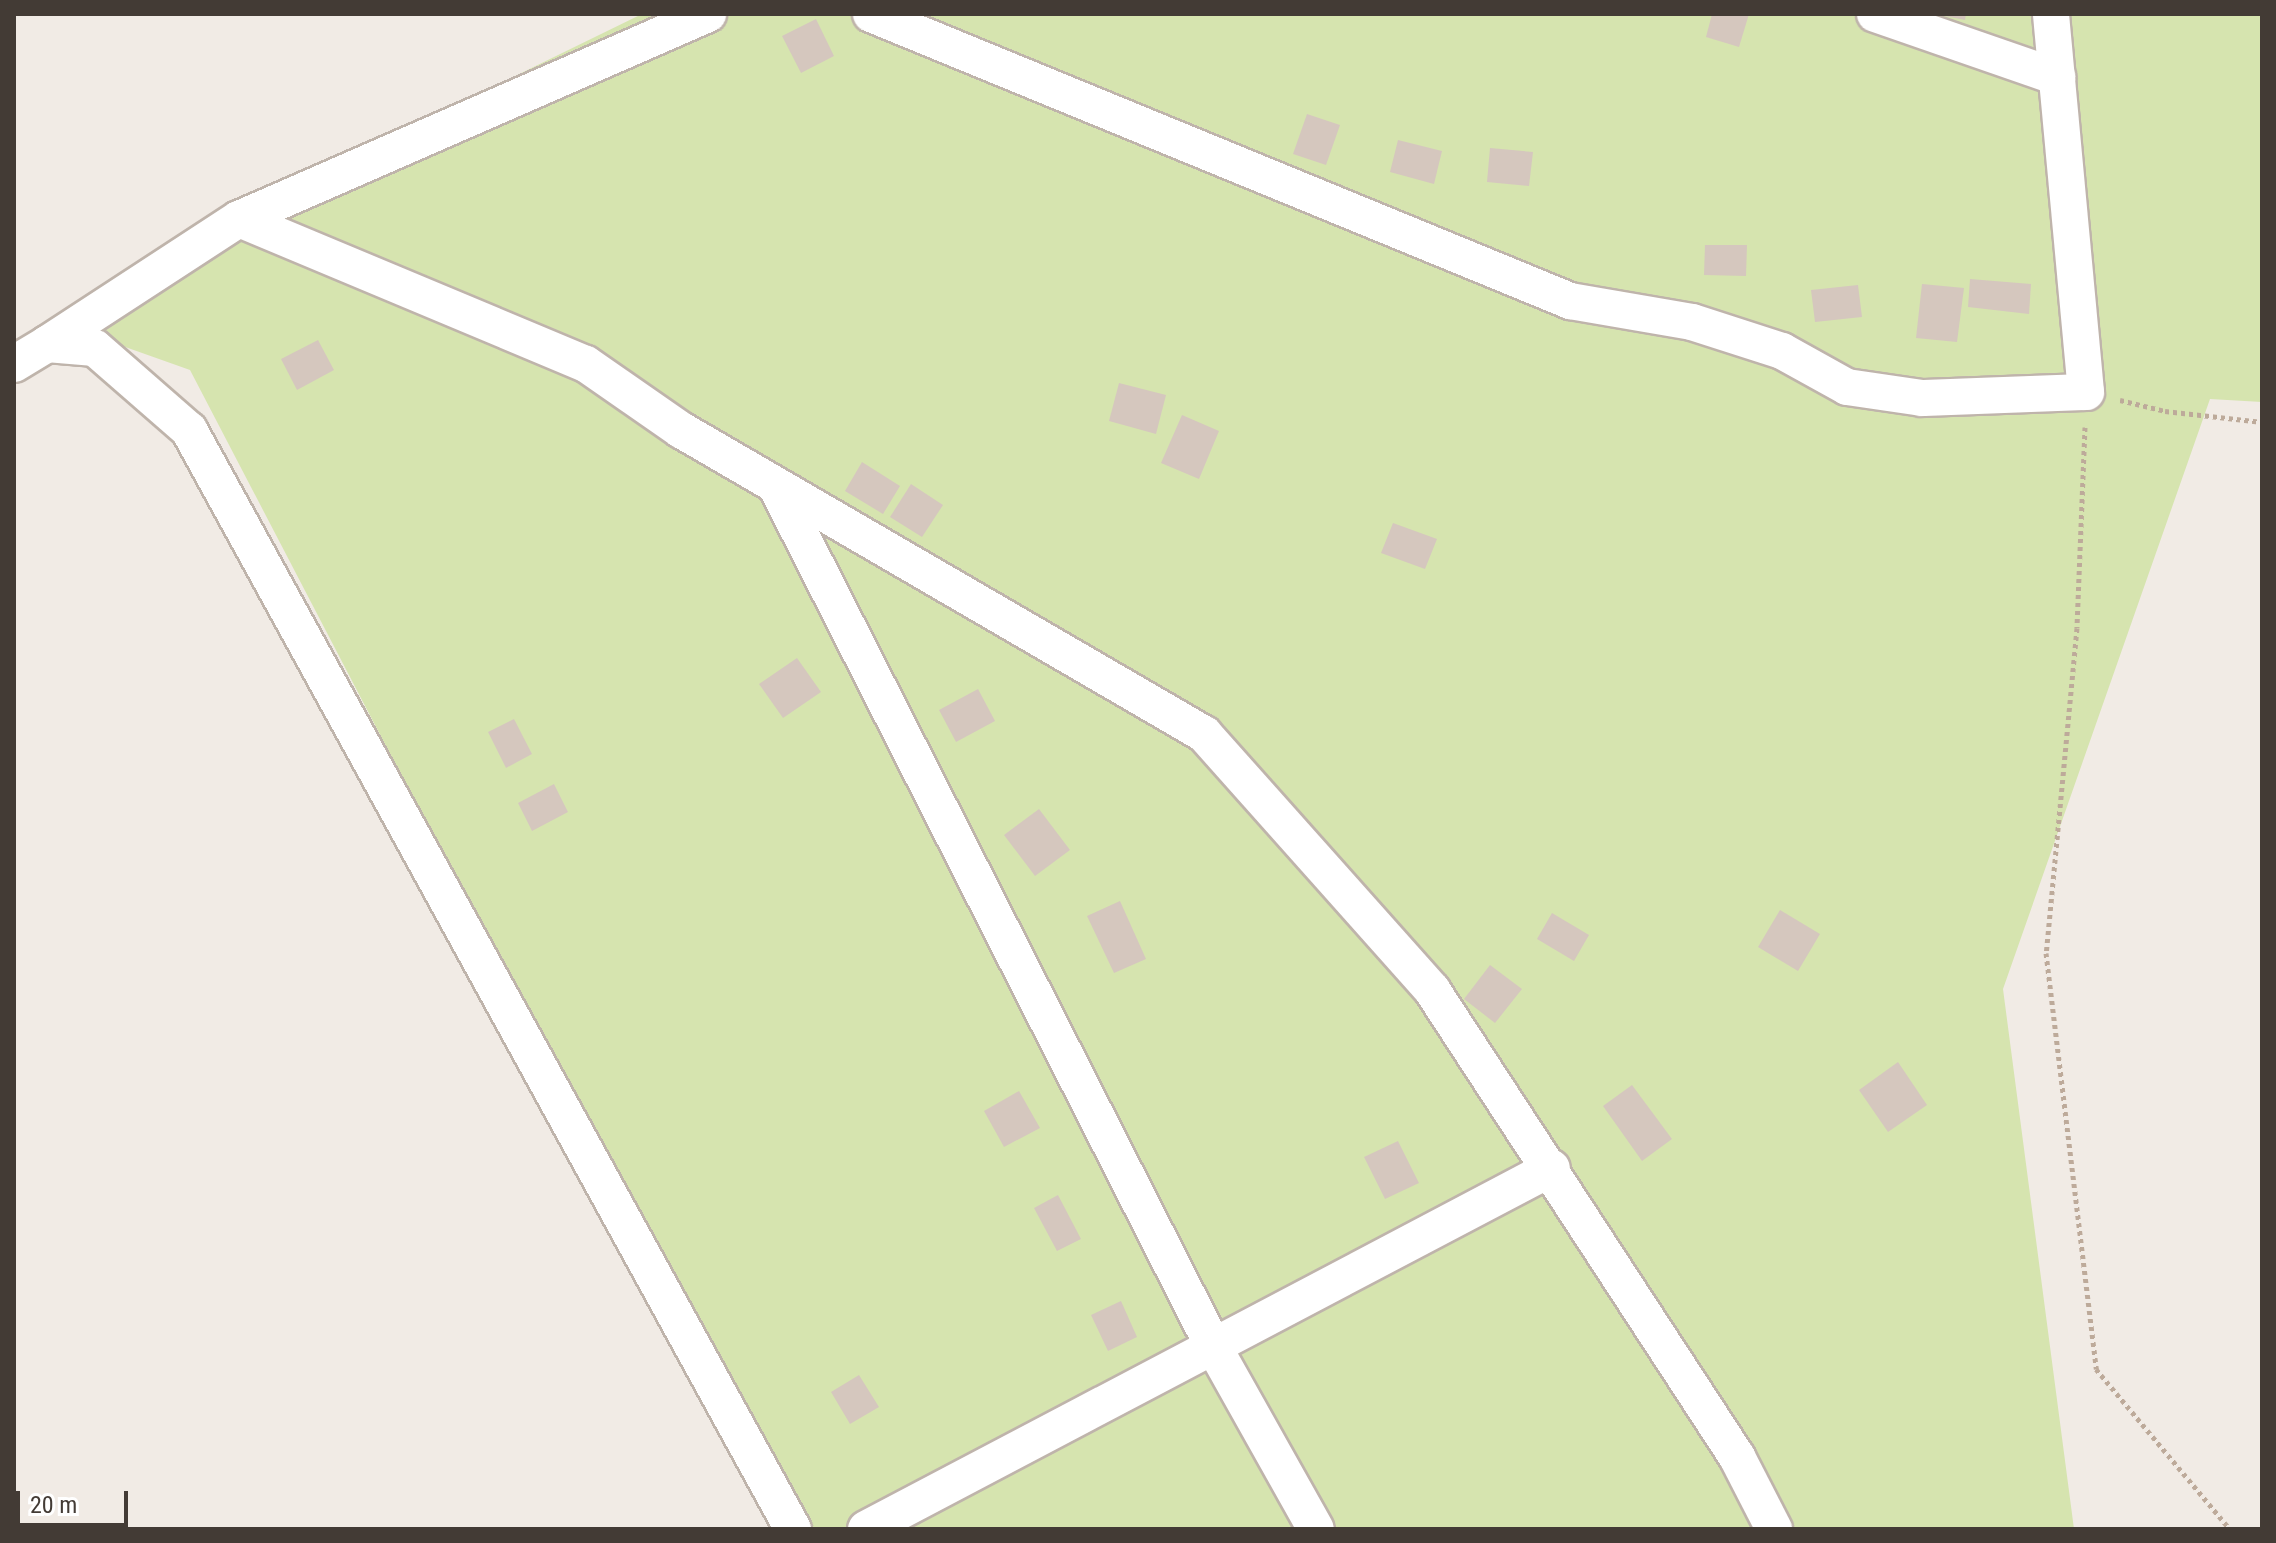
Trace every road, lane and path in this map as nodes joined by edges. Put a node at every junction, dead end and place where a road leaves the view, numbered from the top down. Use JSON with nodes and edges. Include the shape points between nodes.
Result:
{"nodes":[{"id":1,"x":708,"y":14,"type":"edge"},
{"id":2,"x":871,"y":14,"type":"edge"},
{"id":3,"x":1875,"y":14,"type":"edge"},
{"id":4,"x":2051,"y":14,"type":"edge"},
{"id":5,"x":2057,"y":77,"type":"junction"},
{"id":6,"x":239,"y":219,"type":"junction"},
{"id":7,"x":47,"y":344,"type":"junction"},
{"id":8,"x":14,"y":364,"type":"edge"},
{"id":9,"x":2086,"y":392,"type":"junction"},
{"id":10,"x":2262,"y":422,"type":"edge"},
{"id":11,"x":776,"y":486,"type":"junction"},
{"id":12,"x":1552,"y":1168,"type":"junction"},
{"id":13,"x":1212,"y":1344,"type":"junction"},
{"id":14,"x":793,"y":1529,"type":"edge"},
{"id":15,"x":866,"y":1529,"type":"edge"},
{"id":16,"x":1316,"y":1529,"type":"edge"},
{"id":17,"x":1774,"y":1529,"type":"edge"},
{"id":18,"x":2230,"y":1529,"type":"edge"}],
"edges":[{"from":1,"to":6,"type":"lane"},
{"from":2,"to":9,"type":"lane","via":[[1570,301],[1692,322],[1782,351],[1847,387],[1922,398]]},
{"from":3,"to":5,"type":"lane"},
{"from":4,"to":5,"type":"lane"},
{"from":5,"to":9,"type":"lane"},
{"from":6,"to":7,"type":"lane"},
{"from":6,"to":11,"type":"lane","via":[[586,364],[681,430]]},
{"from":7,"to":8,"type":"lane"},
{"from":7,"to":14,"type":"lane","via":[[95,348],[189,430]]},
{"from":9,"to":10,"type":"path","via":[[2165,411]]},
{"from":9,"to":18,"type":"path","via":[[2077,628],[2046,953],[2096,1369]]},
{"from":11,"to":12,"type":"lane","via":[[1204,734],[1432,990]]},
{"from":11,"to":13,"type":"lane"},
{"from":12,"to":13,"type":"lane"},
{"from":12,"to":17,"type":"lane","via":[[1737,1457]]},
{"from":13,"to":15,"type":"lane"},
{"from":13,"to":16,"type":"lane"}]}
